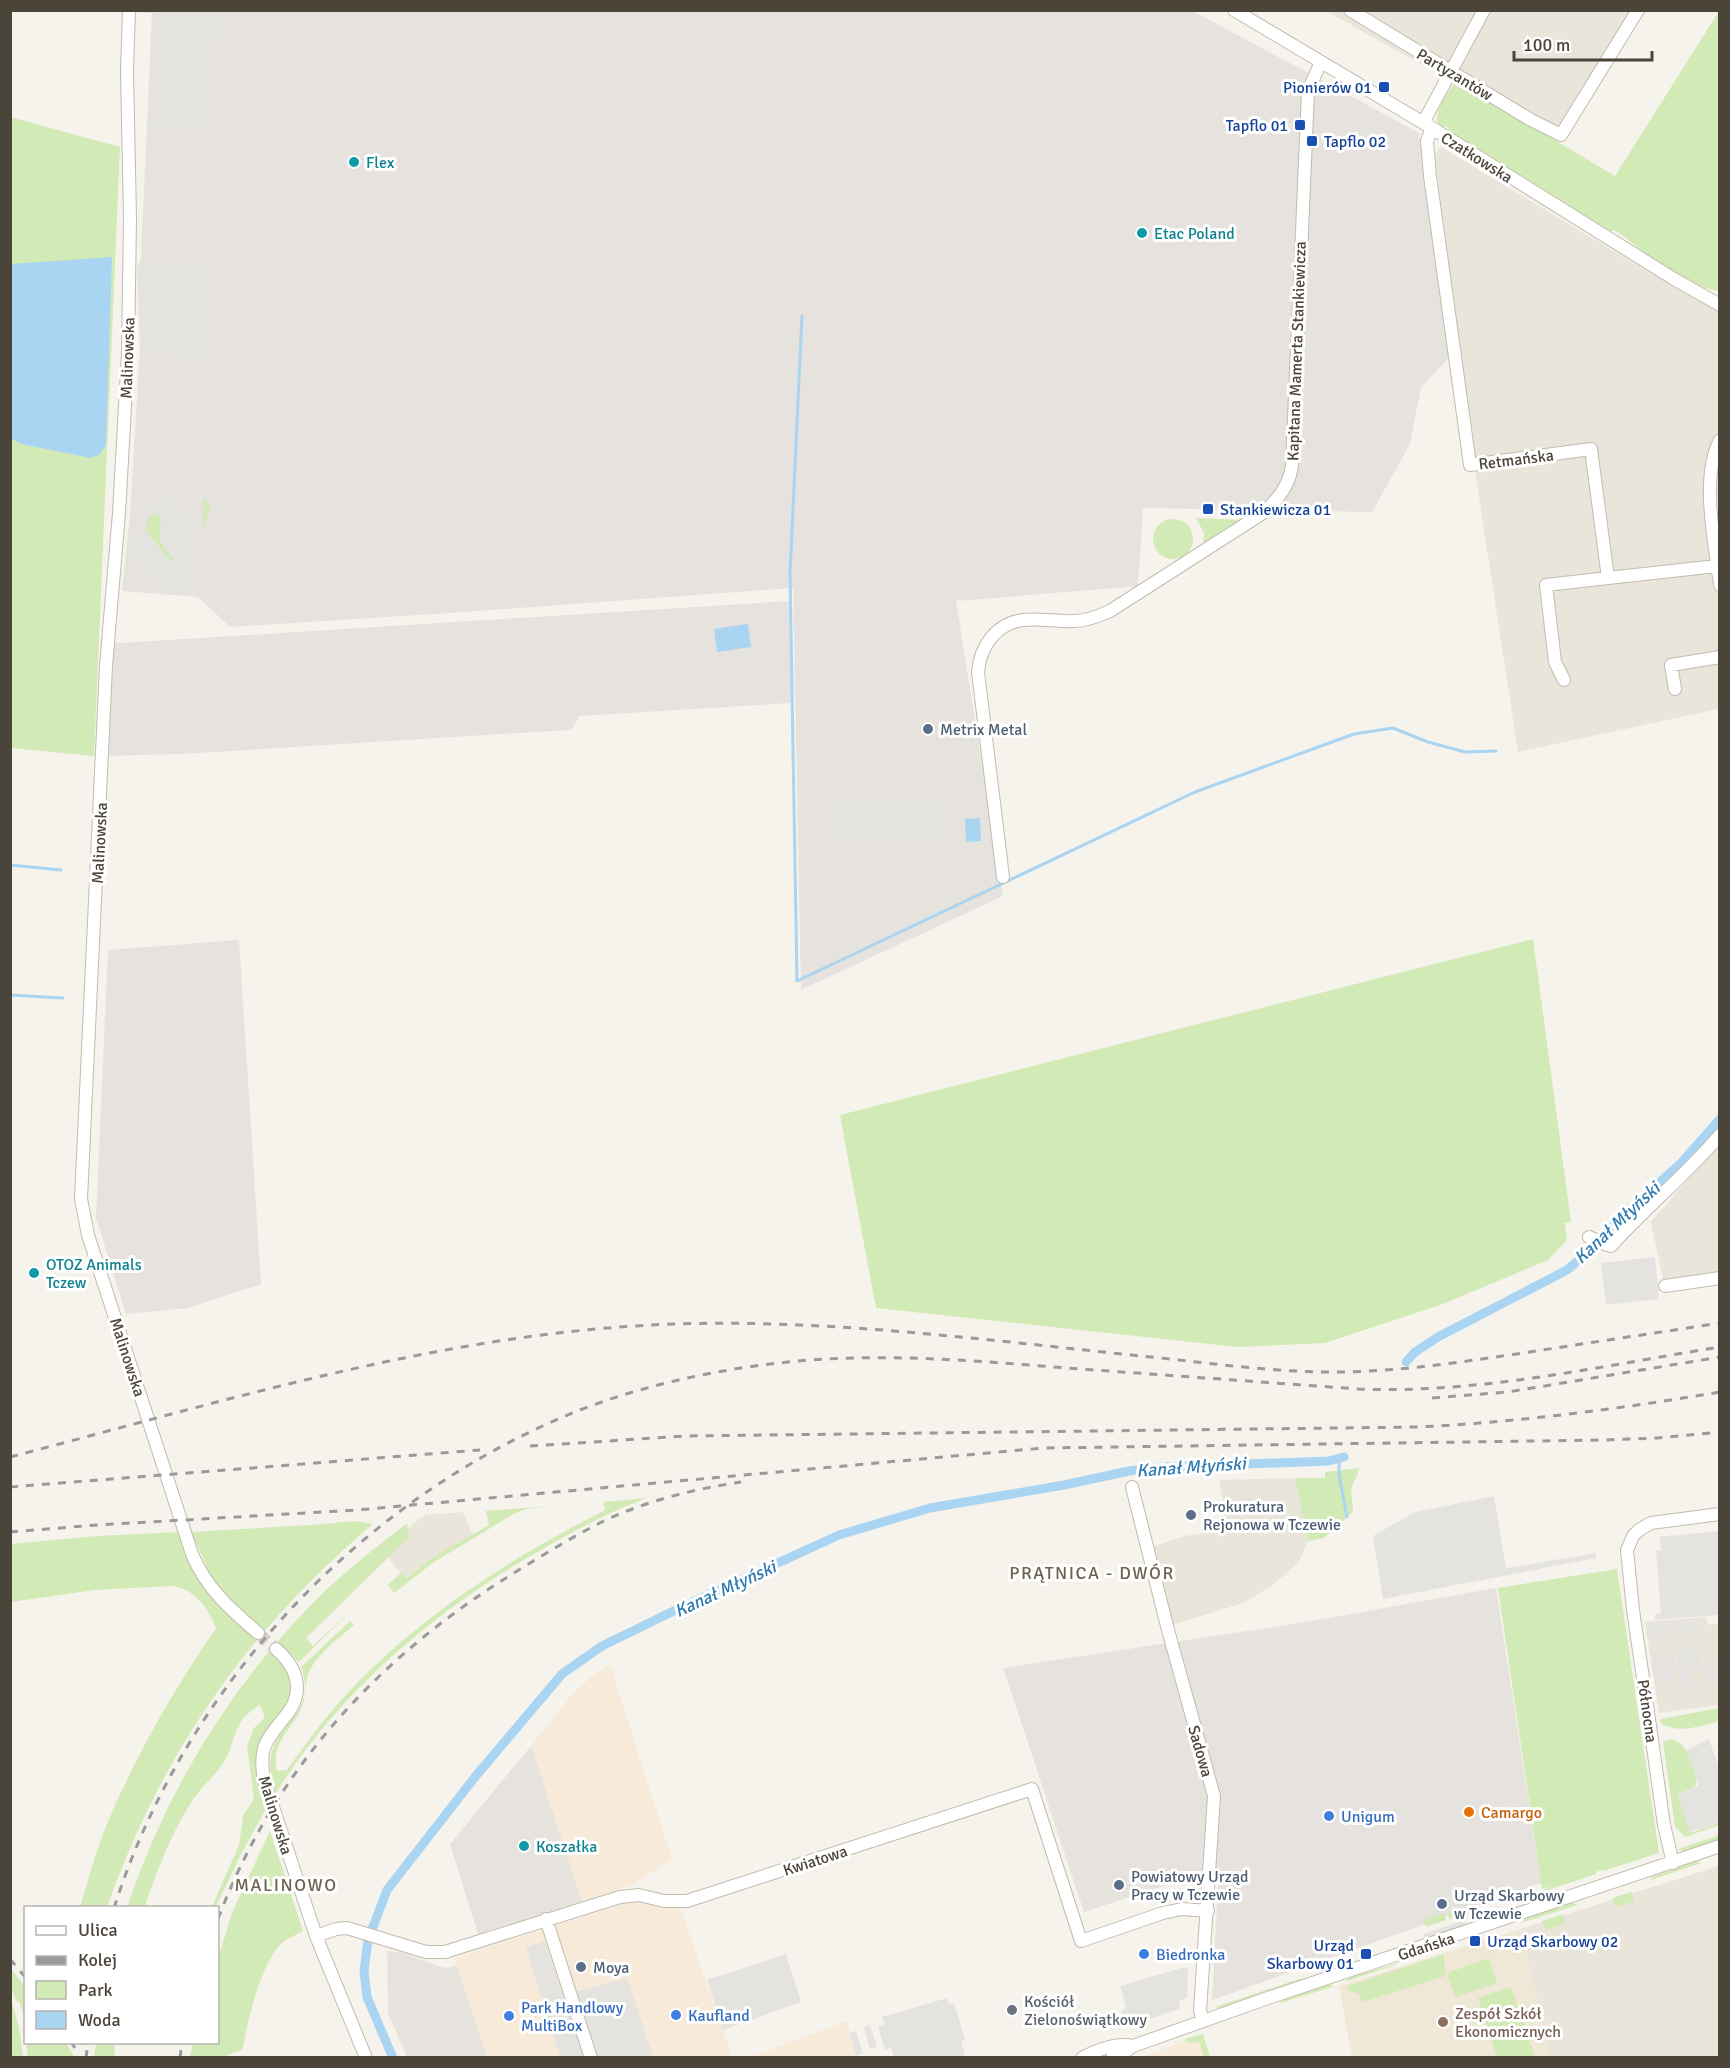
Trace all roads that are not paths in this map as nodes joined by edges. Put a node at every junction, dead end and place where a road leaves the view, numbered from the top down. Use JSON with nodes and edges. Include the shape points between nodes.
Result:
{"nodes":[{"id":1,"x":129,"y":10,"type":"edge"},
{"id":2,"x":1234,"y":10,"type":"edge"},
{"id":3,"x":1350,"y":10,"type":"edge"},
{"id":4,"x":1484,"y":10,"type":"edge"},
{"id":5,"x":1638,"y":10,"type":"edge"},
{"id":6,"x":1321,"y":62,"type":"junction"},
{"id":7,"x":1451,"y":71,"type":"junction"},
{"id":8,"x":1428,"y":125,"type":"junction"},
{"id":9,"x":1719,"y":304,"type":"edge"},
{"id":10,"x":1719,"y":440,"type":"edge"},
{"id":11,"x":1717,"y":566,"type":"junction"},
{"id":12,"x":1608,"y":578,"type":"junction"},
{"id":13,"x":1719,"y":585,"type":"edge"},
{"id":14,"x":1719,"y":657,"type":"edge"},
{"id":15,"x":1564,"y":680,"type":"dead end"},
{"id":16,"x":1675,"y":689,"type":"dead end"},
{"id":17,"x":1003,"y":877,"type":"dead end"},
{"id":18,"x":1719,"y":1135,"type":"edge"},
{"id":19,"x":1589,"y":1237,"type":"dead end"},
{"id":20,"x":1719,"y":1278,"type":"edge"},
{"id":21,"x":1665,"y":1286,"type":"dead end"},
{"id":22,"x":1132,"y":1487,"type":"dead end"},
{"id":23,"x":1719,"y":1514,"type":"edge"},
{"id":24,"x":258,"y":1633,"type":"tunnel mouth"},
{"id":25,"x":276,"y":1648,"type":"tunnel mouth"},
{"id":26,"x":1719,"y":1846,"type":"edge"},
{"id":27,"x":1673,"y":1863,"type":"junction"},
{"id":28,"x":1208,"y":1911,"type":"junction"},
{"id":29,"x":546,"y":1919,"type":"junction"},
{"id":30,"x":316,"y":1936,"type":"junction"},
{"id":31,"x":1203,"y":2021,"type":"junction"},
{"id":32,"x":1133,"y":2046,"type":"junction"},
{"id":33,"x":366,"y":2058,"type":"edge"},
{"id":34,"x":591,"y":2058,"type":"edge"},
{"id":35,"x":1082,"y":2058,"type":"edge"},
{"id":36,"x":1112,"y":2058,"type":"edge"}],
"edges":[{"from":1,"to":24,"type":"street","name":"Malinowska","via":[[128,353],[106,666],[82,1211],[192,1554],[217,1596]]},
{"from":2,"to":6,"type":"street","name":"Czatkowska"},
{"from":3,"to":7,"type":"street","name":"Partyzantów"},
{"from":4,"to":7,"type":"street"},
{"from":5,"to":7,"type":"street","name":"Partyzantów","via":[[1561,135]]},
{"from":6,"to":8,"type":"street","name":"Czatkowska"},
{"from":6,"to":17,"type":"street","name":"Kapitana Mamerta Stankiewicza","via":[[1308,91],[1289,480],[1263,513],[1110,611],[1073,621],[1023,620],[1006,626],[989,639],[978,672]]},
{"from":7,"to":8,"type":"street"},
{"from":8,"to":9,"type":"street","name":"Czatkowska"},
{"from":8,"to":12,"type":"street","name":"Retmańska","via":[[1430,176],[1470,465],[1591,449]]},
{"from":10,"to":11,"type":"street","via":[[1712,458],[1709,486]]},
{"from":11,"to":12,"type":"street"},
{"from":11,"to":13,"type":"street"},
{"from":12,"to":15,"type":"street","via":[[1546,585],[1555,662]]},
{"from":14,"to":16,"type":"street","via":[[1671,665]]},
{"from":18,"to":19,"type":"street","via":[[1609,1246]]},
{"from":20,"to":21,"type":"street"},
{"from":22,"to":28,"type":"street","name":"Sadowa","via":[[1214,1796]]},
{"from":23,"to":27,"type":"street","name":"Północna","via":[[1645,1525],[1630,1542],[1627,1558]]},
{"from":25,"to":30,"type":"street","name":"Malinowska","via":[[292,1667],[297,1691],[293,1706],[267,1743],[263,1772]]},
{"from":26,"to":27,"type":"street","name":"Gdańska"},
{"from":27,"to":31,"type":"street","name":"Gdańska"},
{"from":28,"to":29,"type":"street","name":"Kwiatowa","via":[[1182,1909],[1163,1913],[1081,1941],[1032,1789],[687,1901],[631,1895]]},
{"from":28,"to":31,"type":"street","name":"Sadowa","via":[[1200,2011]]},
{"from":29,"to":30,"type":"street","name":"Kwiatowa","via":[[439,1954],[342,1928]]},
{"from":29,"to":34,"type":"street"},
{"from":30,"to":33,"type":"street","name":"Malinowska"},
{"from":31,"to":32,"type":"street","name":"Gdańska"},
{"from":32,"to":35,"type":"street","name":"Gdańska","via":[[1098,2050]]},
{"from":32,"to":36,"type":"street","name":"Gdańska"}]}
